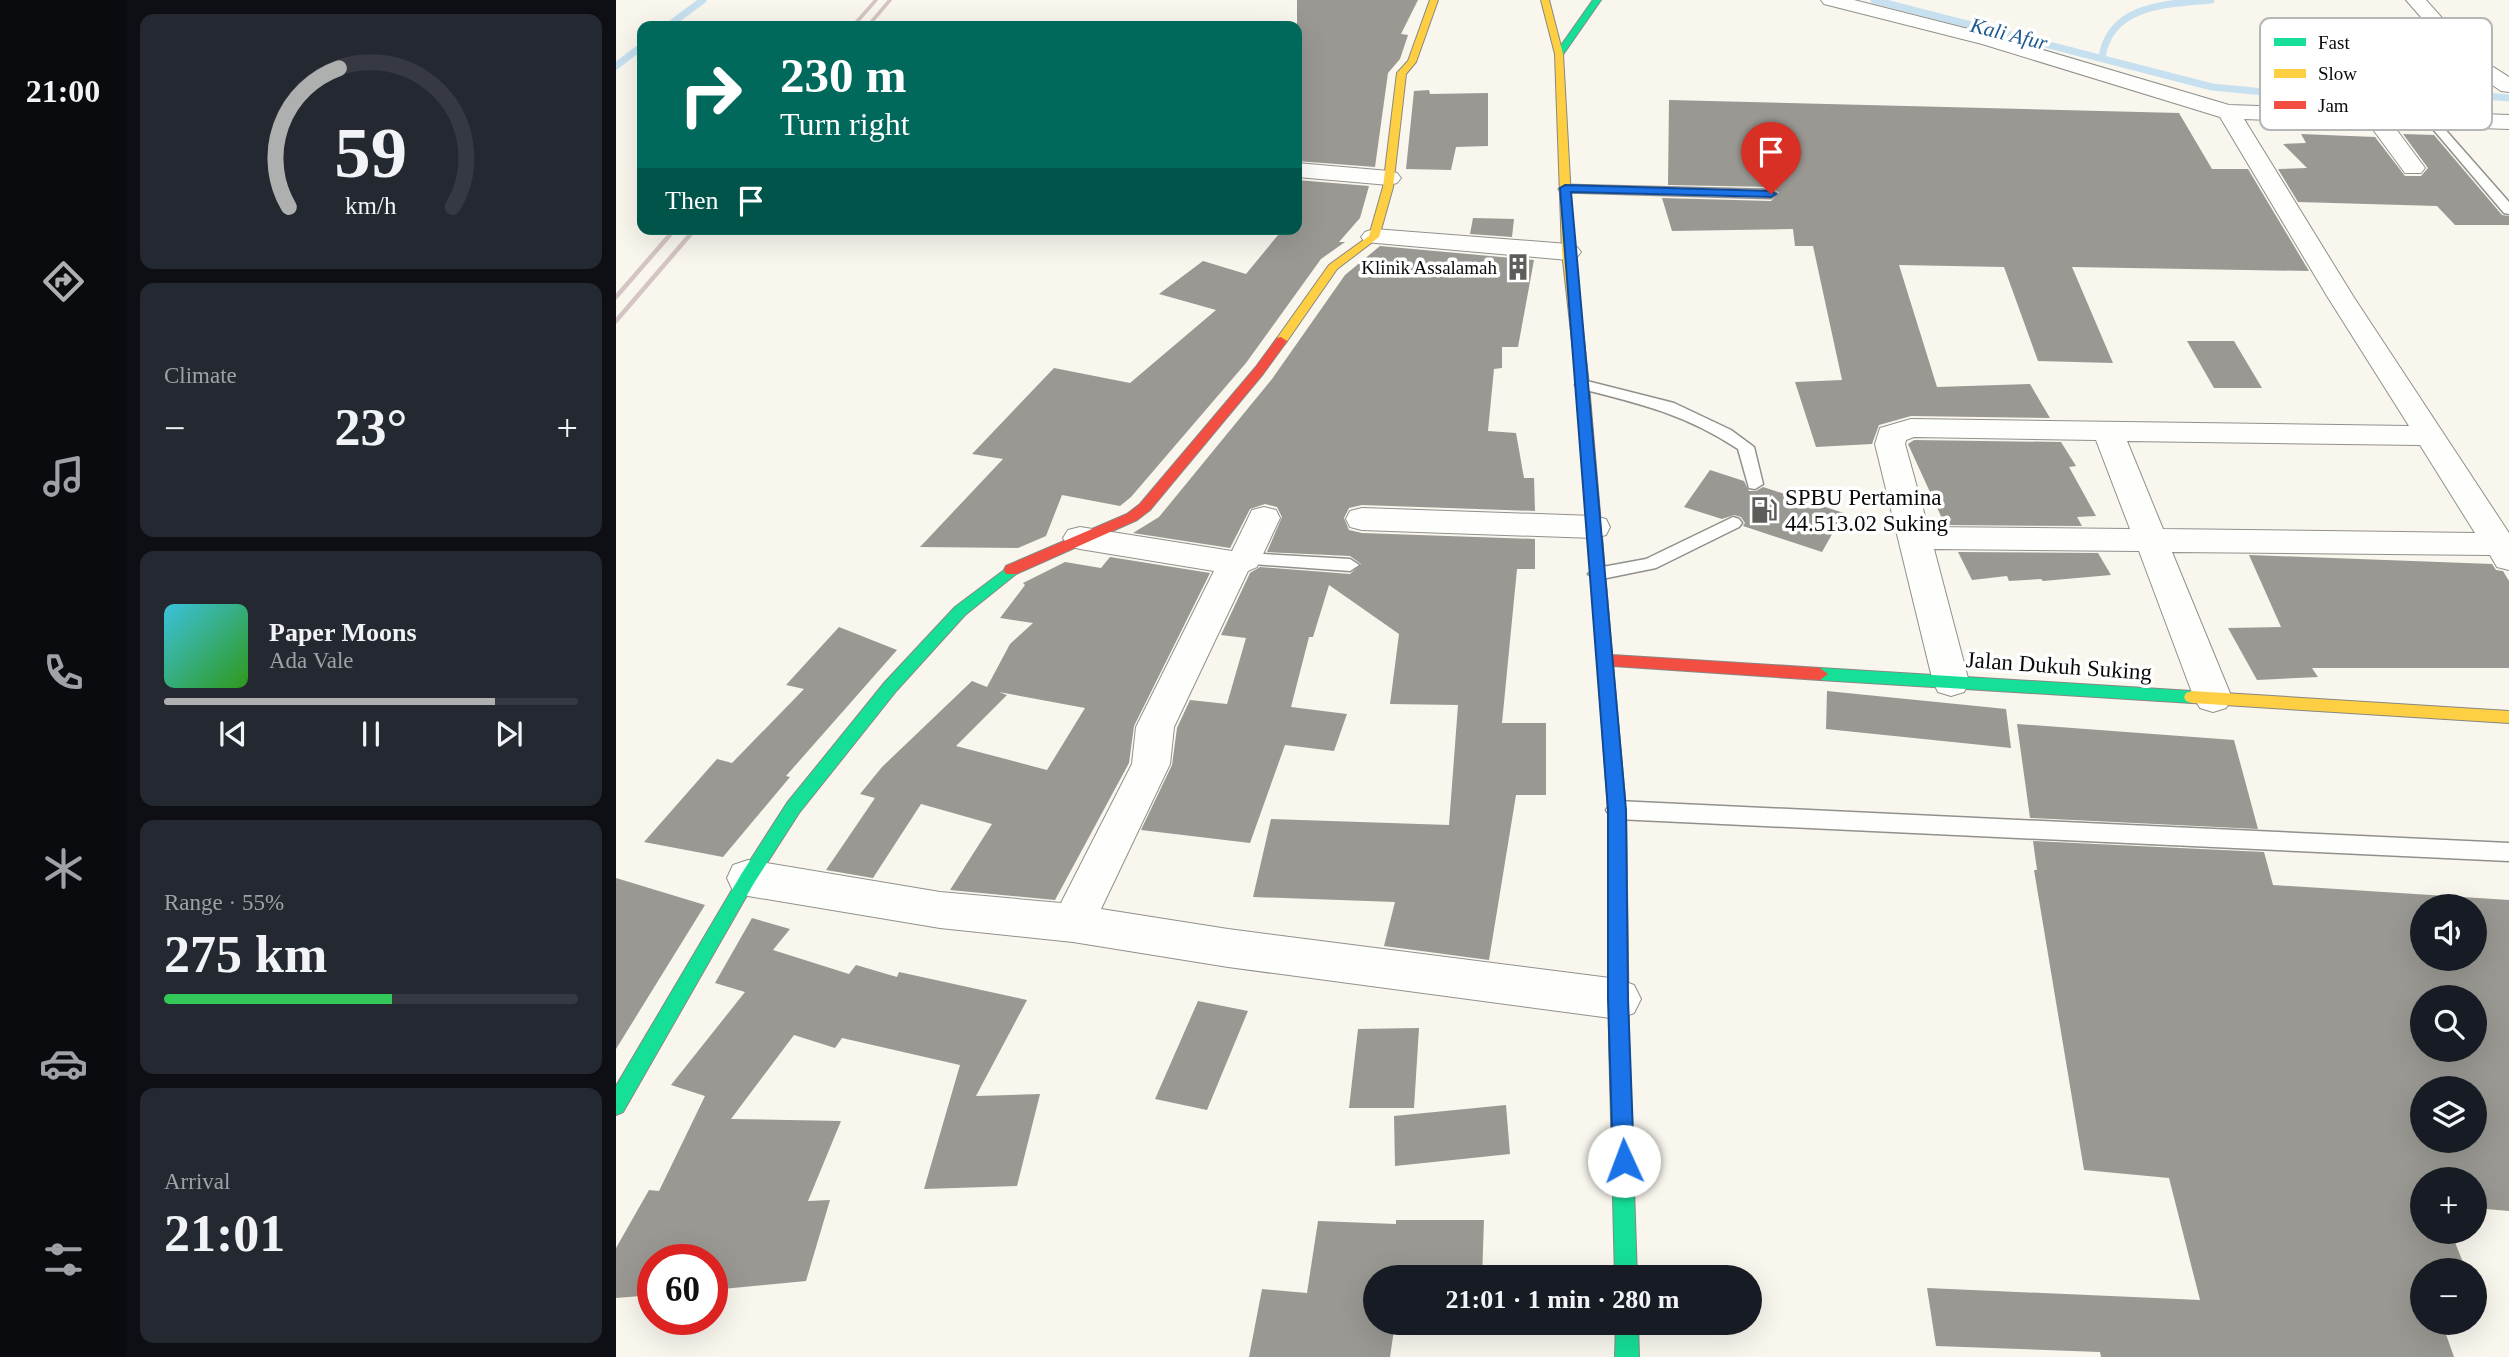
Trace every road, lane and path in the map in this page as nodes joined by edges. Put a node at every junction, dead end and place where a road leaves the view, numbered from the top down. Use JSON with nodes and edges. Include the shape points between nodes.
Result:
{"nodes":[{"id":1,"x":1434,"y":0,"type":"edge"},
{"id":2,"x":1597,"y":0,"type":"edge"},
{"id":3,"x":1831,"y":0,"type":"edge"},
{"id":4,"x":2416,"y":0,"type":"edge"},
{"id":5,"x":1541,"y":1,"type":"edge"},
{"id":6,"x":2432,"y":18,"type":"edge"},
{"id":7,"x":1559,"y":54,"type":"junction"},
{"id":8,"x":2492,"y":75,"type":"edge"},
{"id":9,"x":2509,"y":86,"type":"edge"},
{"id":10,"x":2228,"y":112,"type":"junction"},
{"id":11,"x":2260,"y":114,"type":"edge"},
{"id":12,"x":2385,"y":130,"type":"edge"},
{"id":13,"x":2440,"y":130,"type":"edge"},
{"id":14,"x":2413,"y":168,"type":"dead end"},
{"id":15,"x":1302,"y":170,"type":"edge"},
{"id":16,"x":1389,"y":178,"type":"junction"},
{"id":17,"x":1565,"y":188,"type":"junction"},
{"id":18,"x":1771,"y":194,"type":"dead end"},
{"id":19,"x":2509,"y":210,"type":"edge"},
{"id":20,"x":1374,"y":237,"type":"junction"},
{"id":21,"x":1568,"y":251,"type":"junction"},
{"id":22,"x":1583,"y":385,"type":"junction"},
{"id":23,"x":2108,"y":431,"type":"junction"},
{"id":24,"x":2428,"y":436,"type":"junction"},
{"id":25,"x":1755,"y":484,"type":"dead end"},
{"id":26,"x":1264,"y":518,"type":"dead end"},
{"id":27,"x":1362,"y":519,"type":"dead end"},
{"id":28,"x":1733,"y":523,"type":"dead end"},
{"id":29,"x":1594,"y":527,"type":"junction"},
{"id":30,"x":1080,"y":538,"type":"junction"},
{"id":31,"x":1912,"y":538,"type":"junction"},
{"id":32,"x":2151,"y":539,"type":"junction"},
{"id":33,"x":2504,"y":552,"type":"edge"},
{"id":34,"x":1240,"y":561,"type":"junction"},
{"id":35,"x":1350,"y":565,"type":"dead end"},
{"id":36,"x":1597,"y":573,"type":"junction"},
{"id":37,"x":1606,"y":660,"type":"junction"},
{"id":38,"x":1951,"y":682,"type":"junction"},
{"id":39,"x":2213,"y":698,"type":"junction"},
{"id":40,"x":2509,"y":717,"type":"edge"},
{"id":41,"x":1617,"y":810,"type":"junction"},
{"id":42,"x":2509,"y":852,"type":"edge"},
{"id":43,"x":748,"y":878,"type":"junction"},
{"id":44,"x":1073,"y":923,"type":"junction"},
{"id":45,"x":1618,"y":999,"type":"junction"},
{"id":46,"x":619,"y":1095,"type":"edge"},
{"id":47,"x":1626,"y":1265,"type":"edge"},
{"id":48,"x":1627,"y":1335,"type":"edge"},
{"id":49,"x":1627,"y":1357,"type":"edge"}],
"edges":[{"from":1,"to":16,"type":"street","via":[[1412,62],[1402,73]]},
{"from":2,"to":7,"type":"street"},
{"from":3,"to":10,"type":"street","via":[[1989,40]]},
{"from":4,"to":6,"type":"street"},
{"from":5,"to":7,"type":"street"},
{"from":7,"to":17,"type":"street"},
{"from":8,"to":9,"type":"street"},
{"from":10,"to":11,"type":"street"},
{"from":10,"to":24,"type":"street"},
{"from":12,"to":14,"type":"street"},
{"from":13,"to":19,"type":"lane"},
{"from":15,"to":16,"type":"street"},
{"from":16,"to":20,"type":"street"},
{"from":17,"to":18,"type":"lane"},
{"from":17,"to":21,"type":"street"},
{"from":20,"to":21,"type":"street"},
{"from":20,"to":30,"type":"street","via":[[1327,274],[1259,371],[1145,507]]},
{"from":21,"to":22,"type":"street"},
{"from":22,"to":25,"type":"lane","via":[[1683,410],[1718,428],[1746,447]]},
{"from":22,"to":29,"type":"street"},
{"from":23,"to":24,"type":"street"},
{"from":23,"to":31,"type":"street","via":[[1911,428],[1896,432],[1890,444]]},
{"from":23,"to":32,"type":"street"},
{"from":24,"to":33,"type":"street"},
{"from":26,"to":34,"type":"street"},
{"from":27,"to":29,"type":"street"},
{"from":28,"to":36,"type":"lane","via":[[1650,564]]},
{"from":29,"to":36,"type":"street"},
{"from":30,"to":34,"type":"street"},
{"from":30,"to":43,"type":"street","via":[[1016,566],[960,611],[891,686],[801,798]]},
{"from":31,"to":32,"type":"street"},
{"from":31,"to":38,"type":"street"},
{"from":32,"to":33,"type":"street"},
{"from":32,"to":39,"type":"street"},
{"from":34,"to":35,"type":"lane"},
{"from":34,"to":44,"type":"street","via":[[1154,727],[1151,764]]},
{"from":36,"to":37,"type":"street"},
{"from":37,"to":38,"type":"street","name":"Jalan Dukuh Suking"},
{"from":37,"to":41,"type":"street"},
{"from":38,"to":39,"type":"street","name":"Jalan Dukuh Suking"},
{"from":39,"to":40,"type":"street","name":"Jalan Dukuh Suking"},
{"from":41,"to":42,"type":"lane"},
{"from":41,"to":45,"type":"street"},
{"from":43,"to":44,"type":"street","via":[[940,910]]},
{"from":43,"to":46,"type":"street"},
{"from":44,"to":45,"type":"street"},
{"from":45,"to":47,"type":"street"},
{"from":48,"to":49,"type":"street"}]}
